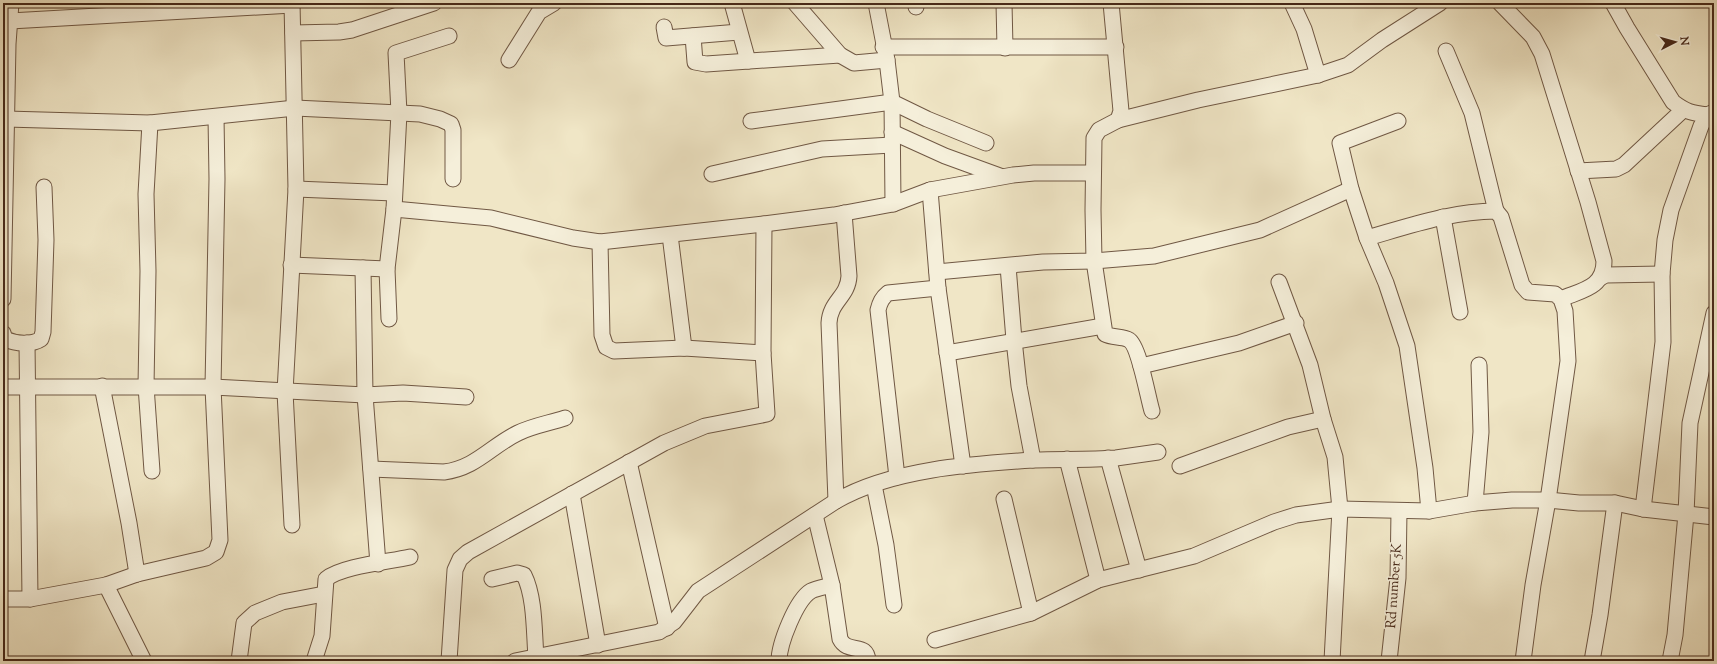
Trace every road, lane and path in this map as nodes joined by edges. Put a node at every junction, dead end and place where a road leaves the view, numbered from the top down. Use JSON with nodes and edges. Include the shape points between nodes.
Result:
{"nodes":[{"id":1,"x":11,"y":3,"type":"edge"},
{"id":2,"x":434,"y":3,"type":"edge"},
{"id":3,"x":554,"y":3,"type":"edge"},
{"id":4,"x":732,"y":3,"type":"edge"},
{"id":5,"x":795,"y":3,"type":"edge"},
{"id":6,"x":876,"y":3,"type":"edge"},
{"id":7,"x":1004,"y":3,"type":"edge"},
{"id":8,"x":1111,"y":3,"type":"edge"},
{"id":9,"x":1292,"y":3,"type":"edge"},
{"id":10,"x":1440,"y":3,"type":"edge"},
{"id":11,"x":1500,"y":3,"type":"edge"},
{"id":12,"x":1613,"y":3,"type":"edge"},
{"id":13,"x":292,"y":4,"type":"edge"},
{"id":14,"x":10,"y":21,"type":"junction"},
{"id":15,"x":664,"y":27,"type":"dead end"},
{"id":16,"x":739,"y":32,"type":"junction"},
{"id":17,"x":293,"y":33,"type":"junction"},
{"id":18,"x":449,"y":36,"type":"dead end"},
{"id":19,"x":693,"y":36,"type":"junction"},
{"id":20,"x":5,"y":44,"type":"edge"},
{"id":21,"x":1116,"y":47,"type":"junction"},
{"id":22,"x":1005,"y":48,"type":"junction"},
{"id":23,"x":1446,"y":51,"type":"dead end"},
{"id":24,"x":885,"y":54,"type":"junction"},
{"id":25,"x":840,"y":55,"type":"junction"},
{"id":26,"x":509,"y":60,"type":"dead end"},
{"id":27,"x":748,"y":61,"type":"junction"},
{"id":28,"x":1318,"y":75,"type":"junction"},
{"id":29,"x":892,"y":102,"type":"junction"},
{"id":30,"x":295,"y":108,"type":"junction"},
{"id":31,"x":1683,"y":110,"type":"junction"},
{"id":32,"x":399,"y":113,"type":"junction"},
{"id":33,"x":1711,"y":114,"type":"edge"},
{"id":34,"x":216,"y":116,"type":"junction"},
{"id":35,"x":6,"y":119,"type":"junction"},
{"id":36,"x":1118,"y":120,"type":"junction"},
{"id":37,"x":751,"y":121,"type":"dead end"},
{"id":38,"x":1398,"y":121,"type":"dead end"},
{"id":39,"x":150,"y":124,"type":"junction"},
{"id":40,"x":892,"y":138,"type":"junction"},
{"id":41,"x":986,"y":143,"type":"dead end"},
{"id":42,"x":1578,"y":171,"type":"junction"},
{"id":43,"x":1093,"y":173,"type":"junction"},
{"id":44,"x":712,"y":174,"type":"dead end"},
{"id":45,"x":1002,"y":177,"type":"junction"},
{"id":46,"x":453,"y":179,"type":"dead end"},
{"id":47,"x":44,"y":187,"type":"dead end"},
{"id":48,"x":296,"y":189,"type":"junction"},
{"id":49,"x":1351,"y":189,"type":"junction"},
{"id":50,"x":930,"y":190,"type":"junction"},
{"id":51,"x":394,"y":193,"type":"junction"},
{"id":52,"x":893,"y":204,"type":"junction"},
{"id":53,"x":394,"y":209,"type":"junction"},
{"id":54,"x":1496,"y":211,"type":"junction"},
{"id":55,"x":844,"y":213,"type":"junction"},
{"id":56,"x":1442,"y":217,"type":"junction"},
{"id":57,"x":764,"y":224,"type":"junction"},
{"id":58,"x":670,"y":235,"type":"junction"},
{"id":59,"x":1367,"y":238,"type":"junction"},
{"id":60,"x":600,"y":242,"type":"junction"},
{"id":61,"x":1094,"y":261,"type":"junction"},
{"id":62,"x":291,"y":264,"type":"junction"},
{"id":63,"x":1008,"y":266,"type":"junction"},
{"id":64,"x":363,"y":268,"type":"junction"},
{"id":65,"x":387,"y":269,"type":"junction"},
{"id":66,"x":937,"y":272,"type":"junction"},
{"id":67,"x":1662,"y":274,"type":"junction"},
{"id":68,"x":1600,"y":278,"type":"junction"},
{"id":69,"x":1279,"y":282,"type":"dead end"},
{"id":70,"x":938,"y":288,"type":"junction"},
{"id":71,"x":3,"y":299,"type":"edge"},
{"id":72,"x":1561,"y":299,"type":"junction"},
{"id":73,"x":1460,"y":312,"type":"dead end"},
{"id":74,"x":1714,"y":314,"type":"edge"},
{"id":75,"x":389,"y":319,"type":"dead end"},
{"id":76,"x":1296,"y":323,"type":"junction"},
{"id":77,"x":1103,"y":326,"type":"junction"},
{"id":78,"x":3,"y":333,"type":"edge"},
{"id":79,"x":1014,"y":340,"type":"junction"},
{"id":80,"x":27,"y":342,"type":"junction"},
{"id":81,"x":684,"y":348,"type":"junction"},
{"id":82,"x":763,"y":353,"type":"junction"},
{"id":83,"x":947,"y":353,"type":"junction"},
{"id":84,"x":1479,"y":365,"type":"dead end"},
{"id":85,"x":1141,"y":366,"type":"junction"},
{"id":86,"x":28,"y":386,"type":"junction"},
{"id":87,"x":102,"y":386,"type":"junction"},
{"id":88,"x":146,"y":386,"type":"junction"},
{"id":89,"x":3,"y":387,"type":"edge"},
{"id":90,"x":213,"y":387,"type":"junction"},
{"id":91,"x":285,"y":392,"type":"junction"},
{"id":92,"x":365,"y":395,"type":"junction"},
{"id":93,"x":466,"y":397,"type":"dead end"},
{"id":94,"x":1152,"y":411,"type":"dead end"},
{"id":95,"x":565,"y":418,"type":"dead end"},
{"id":96,"x":1323,"y":419,"type":"junction"},
{"id":97,"x":1158,"y":452,"type":"dead end"},
{"id":98,"x":1108,"y":458,"type":"junction"},
{"id":99,"x":1067,"y":459,"type":"junction"},
{"id":100,"x":1033,"y":460,"type":"junction"},
{"id":101,"x":630,"y":462,"type":"junction"},
{"id":102,"x":963,"y":466,"type":"junction"},
{"id":103,"x":1180,"y":466,"type":"dead end"},
{"id":104,"x":371,"y":469,"type":"junction"},
{"id":105,"x":152,"y":471,"type":"dead end"},
{"id":106,"x":897,"y":477,"type":"junction"},
{"id":107,"x":874,"y":485,"type":"junction"},
{"id":108,"x":572,"y":494,"type":"junction"},
{"id":109,"x":1004,"y":499,"type":"dead end"},
{"id":110,"x":1548,"y":500,"type":"junction"},
{"id":111,"x":836,"y":501,"type":"junction"},
{"id":112,"x":1475,"y":503,"type":"junction"},
{"id":113,"x":1615,"y":503,"type":"junction"},
{"id":114,"x":1340,"y":508,"type":"junction"},
{"id":115,"x":1643,"y":509,"type":"junction"},
{"id":116,"x":1399,"y":511,"type":"junction"},
{"id":117,"x":1429,"y":511,"type":"junction"},
{"id":118,"x":815,"y":514,"type":"junction"},
{"id":119,"x":1686,"y":514,"type":"junction"},
{"id":120,"x":1714,"y":517,"type":"edge"},
{"id":121,"x":292,"y":525,"type":"dead end"},
{"id":122,"x":410,"y":557,"type":"dead end"},
{"id":123,"x":378,"y":564,"type":"junction"},
{"id":124,"x":1139,"y":570,"type":"junction"},
{"id":125,"x":137,"y":574,"type":"junction"},
{"id":126,"x":492,"y":579,"type":"dead end"},
{"id":127,"x":1098,"y":580,"type":"junction"},
{"id":128,"x":106,"y":585,"type":"junction"},
{"id":129,"x":832,"y":585,"type":"junction"},
{"id":130,"x":324,"y":594,"type":"junction"},
{"id":131,"x":3,"y":599,"type":"edge"},
{"id":132,"x":30,"y":599,"type":"junction"},
{"id":133,"x":894,"y":605,"type":"dead end"},
{"id":134,"x":1031,"y":613,"type":"junction"},
{"id":135,"x":667,"y":628,"type":"junction"},
{"id":136,"x":935,"y":640,"type":"dead end"},
{"id":137,"x":598,"y":645,"type":"junction"},
{"id":138,"x":536,"y":657,"type":"junction"},
{"id":139,"x":144,"y":661,"type":"edge"},
{"id":140,"x":240,"y":661,"type":"edge"},
{"id":141,"x":314,"y":661,"type":"edge"},
{"id":142,"x":449,"y":661,"type":"edge"},
{"id":143,"x":515,"y":661,"type":"edge"},
{"id":144,"x":779,"y":661,"type":"edge"},
{"id":145,"x":868,"y":661,"type":"edge"},
{"id":146,"x":1332,"y":661,"type":"edge"},
{"id":147,"x":1389,"y":661,"type":"edge"},
{"id":148,"x":1523,"y":661,"type":"edge"},
{"id":149,"x":1592,"y":661,"type":"edge"},
{"id":150,"x":1670,"y":661,"type":"edge"}],
"edges":[{"from":1,"to":14,"type":"street"},
{"from":2,"to":17,"type":"street","via":[[352,30]]},
{"from":3,"to":26,"type":"street","via":[[539,12]]},
{"from":4,"to":16,"type":"street"},
{"from":5,"to":25,"type":"street"},
{"from":6,"to":24,"type":"street"},
{"from":7,"to":22,"type":"street"},
{"from":8,"to":21,"type":"street"},
{"from":9,"to":28,"type":"street","via":[[1304,28]]},
{"from":10,"to":28,"type":"street","via":[[1348,65]]},
{"from":11,"to":42,"type":"street","via":[[1533,37],[1542,54]]},
{"from":12,"to":31,"type":"street","via":[[1674,102]]},
{"from":13,"to":14,"type":"street"},
{"from":13,"to":17,"type":"street"},
{"from":14,"to":20,"type":"street"},
{"from":15,"to":19,"type":"street","via":[[666,38]]},
{"from":16,"to":19,"type":"street"},
{"from":16,"to":27,"type":"street"},
{"from":17,"to":30,"type":"street"},
{"from":18,"to":32,"type":"street","via":[[396,53]]},
{"from":19,"to":27,"type":"street","via":[[695,62],[706,64]]},
{"from":20,"to":35,"type":"street"},
{"from":21,"to":22,"type":"street"},
{"from":21,"to":36,"type":"street","via":[[1121,111]]},
{"from":22,"to":24,"type":"street"},
{"from":23,"to":54,"type":"street","via":[[1472,113]]},
{"from":24,"to":25,"type":"street","via":[[854,63]]},
{"from":24,"to":29,"type":"street"},
{"from":25,"to":27,"type":"street"},
{"from":28,"to":36,"type":"street"},
{"from":29,"to":37,"type":"street"},
{"from":29,"to":40,"type":"street"},
{"from":29,"to":41,"type":"street"},
{"from":30,"to":32,"type":"street"},
{"from":30,"to":34,"type":"street"},
{"from":30,"to":48,"type":"street"},
{"from":31,"to":33,"type":"street"},
{"from":31,"to":42,"type":"street","via":[[1624,165],[1616,169]]},
{"from":32,"to":46,"type":"street","via":[[420,114],[451,124]]},
{"from":32,"to":51,"type":"street"},
{"from":33,"to":67,"type":"street","via":[[1700,126],[1671,210]]},
{"from":34,"to":39,"type":"street"},
{"from":34,"to":90,"type":"street"},
{"from":35,"to":39,"type":"street"},
{"from":35,"to":71,"type":"street"},
{"from":36,"to":43,"type":"street","via":[[1099,130],[1094,138]]},
{"from":38,"to":49,"type":"street","via":[[1340,143]]},
{"from":39,"to":88,"type":"street","via":[[146,194]]},
{"from":40,"to":44,"type":"street","via":[[822,149]]},
{"from":40,"to":45,"type":"street"},
{"from":40,"to":52,"type":"street"},
{"from":42,"to":68,"type":"street","via":[[1604,261],[1604,271]]},
{"from":43,"to":45,"type":"street","via":[[1034,173]]},
{"from":43,"to":61,"type":"street"},
{"from":45,"to":50,"type":"street"},
{"from":47,"to":80,"type":"street","via":[[46,240],[43,332],[42,339],[35,343]]},
{"from":48,"to":51,"type":"street"},
{"from":48,"to":62,"type":"street"},
{"from":49,"to":59,"type":"street"},
{"from":49,"to":61,"type":"street","via":[[1260,230],[1154,256]]},
{"from":50,"to":52,"type":"street"},
{"from":50,"to":66,"type":"street"},
{"from":51,"to":53,"type":"street"},
{"from":52,"to":55,"type":"street"},
{"from":53,"to":60,"type":"street","via":[[491,218]]},
{"from":53,"to":65,"type":"street"},
{"from":54,"to":56,"type":"street"},
{"from":54,"to":72,"type":"street","via":[[1502,217],[1522,285],[1528,292],[1555,294]]},
{"from":55,"to":57,"type":"street"},
{"from":55,"to":111,"type":"street","via":[[849,285],[829,314]]},
{"from":56,"to":59,"type":"street"},
{"from":56,"to":73,"type":"street"},
{"from":57,"to":58,"type":"street"},
{"from":57,"to":82,"type":"street"},
{"from":58,"to":60,"type":"street"},
{"from":58,"to":81,"type":"street"},
{"from":59,"to":117,"type":"street","via":[[1386,282],[1407,346]]},
{"from":60,"to":81,"type":"street","via":[[602,335],[606,347],[614,351]]},
{"from":61,"to":63,"type":"street"},
{"from":61,"to":77,"type":"street"},
{"from":62,"to":64,"type":"street"},
{"from":62,"to":91,"type":"street"},
{"from":63,"to":66,"type":"street"},
{"from":63,"to":79,"type":"street"},
{"from":64,"to":65,"type":"street"},
{"from":64,"to":92,"type":"street"},
{"from":65,"to":75,"type":"street"},
{"from":66,"to":70,"type":"street"},
{"from":67,"to":68,"type":"street","via":[[1606,275]]},
{"from":67,"to":115,"type":"street","via":[[1663,342]]},
{"from":68,"to":72,"type":"street","via":[[1595,285]]},
{"from":69,"to":76,"type":"street"},
{"from":70,"to":83,"type":"street"},
{"from":70,"to":106,"type":"street","via":[[888,293],[882,297],[879,304]]},
{"from":72,"to":110,"type":"street","via":[[1565,311],[1568,361]]},
{"from":74,"to":119,"type":"street","via":[[1690,423]]},
{"from":76,"to":85,"type":"street","via":[[1239,342]]},
{"from":76,"to":96,"type":"street","via":[[1310,365]]},
{"from":77,"to":79,"type":"street"},
{"from":77,"to":85,"type":"street","via":[[1105,334],[1129,339]]},
{"from":78,"to":80,"type":"street","via":[[5,339],[12,342]]},
{"from":79,"to":83,"type":"street"},
{"from":79,"to":100,"type":"street","via":[[1019,386]]},
{"from":80,"to":86,"type":"street"},
{"from":81,"to":82,"type":"street"},
{"from":82,"to":101,"type":"street","via":[[768,414],[705,426],[664,443]]},
{"from":83,"to":102,"type":"street"},
{"from":84,"to":112,"type":"street","via":[[1480,432]]},
{"from":85,"to":94,"type":"street"},
{"from":86,"to":87,"type":"street"},
{"from":86,"to":89,"type":"street"},
{"from":86,"to":132,"type":"street"},
{"from":87,"to":88,"type":"street"},
{"from":87,"to":125,"type":"street"},
{"from":88,"to":90,"type":"street"},
{"from":88,"to":105,"type":"street"},
{"from":90,"to":91,"type":"street"},
{"from":90,"to":125,"type":"street","via":[[220,540],[216,552],[206,558]]},
{"from":91,"to":92,"type":"street"},
{"from":91,"to":121,"type":"street"},
{"from":92,"to":93,"type":"street","via":[[403,393]]},
{"from":92,"to":104,"type":"street"},
{"from":95,"to":104,"type":"street","via":[[519,433],[476,462],[454,471]]},
{"from":96,"to":103,"type":"street","via":[[1288,427]]},
{"from":96,"to":114,"type":"street","via":[[1335,456]]},
{"from":97,"to":98,"type":"street"},
{"from":98,"to":99,"type":"street"},
{"from":98,"to":124,"type":"street"},
{"from":99,"to":100,"type":"street"},
{"from":99,"to":127,"type":"street"},
{"from":100,"to":102,"type":"street"},
{"from":101,"to":108,"type":"street"},
{"from":101,"to":135,"type":"street"},
{"from":102,"to":106,"type":"street"},
{"from":104,"to":123,"type":"street"},
{"from":106,"to":107,"type":"street"},
{"from":107,"to":111,"type":"street","via":[[851,492]]},
{"from":107,"to":133,"type":"street"},
{"from":108,"to":137,"type":"street"},
{"from":108,"to":142,"type":"street","via":[[468,552],[460,559],[454,570]]},
{"from":109,"to":134,"type":"street"},
{"from":110,"to":112,"type":"street"},
{"from":110,"to":113,"type":"street"},
{"from":110,"to":148,"type":"street"},
{"from":111,"to":118,"type":"street"},
{"from":112,"to":117,"type":"street"},
{"from":113,"to":115,"type":"street"},
{"from":113,"to":149,"type":"street"},
{"from":114,"to":116,"type":"street"},
{"from":114,"to":124,"type":"street","via":[[1296,515],[1194,556]]},
{"from":114,"to":146,"type":"street"},
{"from":115,"to":119,"type":"street"},
{"from":116,"to":117,"type":"street"},
{"from":116,"to":147,"type":"street","name":"Rd number 5K","via":[[1398,578]]},
{"from":118,"to":129,"type":"street"},
{"from":118,"to":135,"type":"street","via":[[698,591]]},
{"from":119,"to":120,"type":"street"},
{"from":119,"to":150,"type":"street","via":[[1675,635]]},
{"from":122,"to":123,"type":"street"},
{"from":123,"to":130,"type":"street","via":[[332,573],[326,579]]},
{"from":124,"to":127,"type":"street"},
{"from":125,"to":128,"type":"street"},
{"from":126,"to":138,"type":"street","via":[[517,573],[524,576],[530,590]]},
{"from":127,"to":134,"type":"street"},
{"from":128,"to":132,"type":"street"},
{"from":128,"to":139,"type":"street"},
{"from":129,"to":144,"type":"street","via":[[805,596],[782,641]]},
{"from":129,"to":145,"type":"street","via":[[838,629],[843,644],[864,651]]},
{"from":130,"to":140,"type":"street","via":[[282,602],[256,613],[244,623]]},
{"from":130,"to":141,"type":"street","via":[[322,636]]},
{"from":131,"to":132,"type":"street"},
{"from":134,"to":136,"type":"street"},
{"from":135,"to":137,"type":"street"},
{"from":137,"to":138,"type":"street"},
{"from":138,"to":143,"type":"street"}]}
